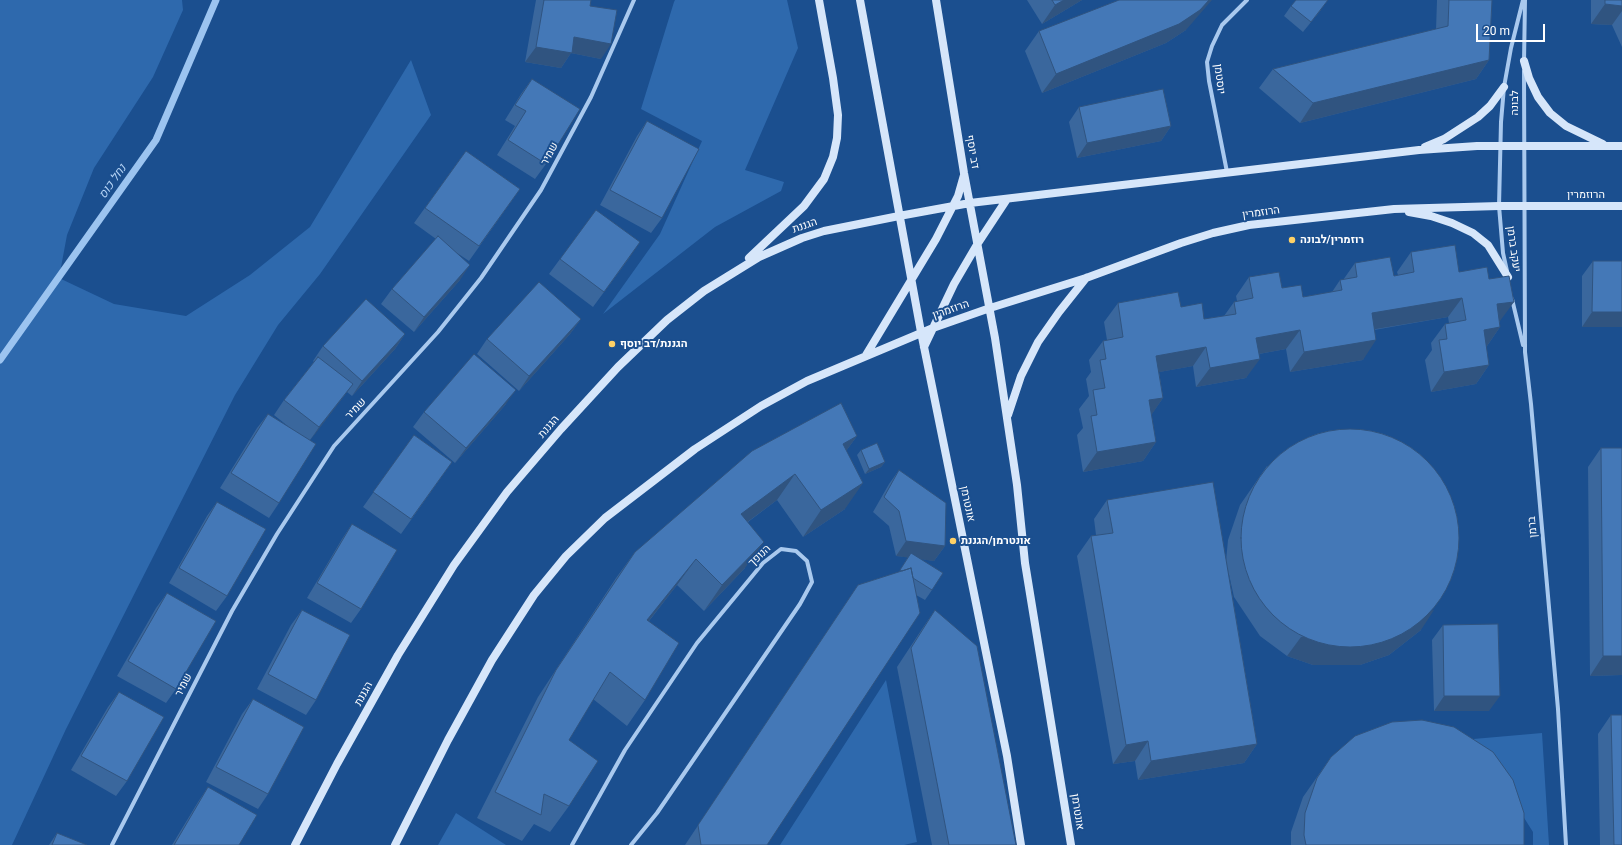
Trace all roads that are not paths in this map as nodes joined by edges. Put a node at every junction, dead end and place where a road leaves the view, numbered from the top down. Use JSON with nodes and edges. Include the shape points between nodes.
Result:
{"nodes":[{"id":1,"x":634,"y":0,"type":"edge"},
{"id":2,"x":820,"y":0,"type":"edge"},
{"id":3,"x":860,"y":0,"type":"edge"},
{"id":4,"x":936,"y":0,"type":"edge"},
{"id":5,"x":1247,"y":0,"type":"edge"},
{"id":6,"x":1524,"y":0,"type":"edge"},
{"id":7,"x":1524,"y":61,"type":"junction"},
{"id":8,"x":1504,"y":87,"type":"junction"},
{"id":9,"x":1523,"y":145,"type":"junction"},
{"id":10,"x":1605,"y":145,"type":"junction"},
{"id":11,"x":1501,"y":146,"type":"junction"},
{"id":12,"x":1622,"y":146,"type":"edge"},
{"id":13,"x":1419,"y":150,"type":"junction"},
{"id":14,"x":964,"y":172,"type":"junction"},
{"id":15,"x":1226,"y":172,"type":"junction"},
{"id":16,"x":1007,"y":199,"type":"junction"},
{"id":17,"x":970,"y":203,"type":"junction"},
{"id":18,"x":953,"y":206,"type":"junction"},
{"id":19,"x":1499,"y":206,"type":"junction"},
{"id":20,"x":1524,"y":206,"type":"junction"},
{"id":21,"x":1622,"y":206,"type":"edge"},
{"id":22,"x":1394,"y":209,"type":"junction"},
{"id":23,"x":899,"y":216,"type":"junction"},
{"id":24,"x":978,"y":243,"type":"junction"},
{"id":25,"x":737,"y":270,"type":"junction"},
{"id":26,"x":1086,"y":278,"type":"junction"},
{"id":27,"x":1508,"y":280,"type":"joint"},
{"id":28,"x":911,"y":282,"type":"junction"},
{"id":29,"x":1510,"y":291,"type":"edge"},
{"id":30,"x":990,"y":308,"type":"junction"},
{"id":31,"x":933,"y":328,"type":"junction"},
{"id":32,"x":920,"y":332,"type":"junction"},
{"id":33,"x":924,"y":347,"type":"junction"},
{"id":34,"x":1525,"y":352,"type":"junction"},
{"id":35,"x":866,"y":355,"type":"junction"},
{"id":36,"x":1008,"y":417,"type":"junction"},
{"id":37,"x":112,"y":845,"type":"edge"},
{"id":38,"x":295,"y":845,"type":"edge"},
{"id":39,"x":395,"y":845,"type":"edge"},
{"id":40,"x":572,"y":845,"type":"edge"},
{"id":41,"x":631,"y":845,"type":"edge"},
{"id":42,"x":1021,"y":845,"type":"edge"},
{"id":43,"x":1071,"y":845,"type":"edge"},
{"id":44,"x":1566,"y":845,"type":"edge"}],
"edges":[{"from":1,"to":37,"type":"street","name":"שמיר","via":[[591,97],[541,190],[481,278],[438,332],[334,446],[277,534],[232,611]]},
{"from":2,"to":25,"type":"main road","via":[[838,115],[833,157],[824,179],[804,206]]},
{"from":3,"to":23,"type":"main road"},
{"from":4,"to":14,"type":"main road","name":"דב יוסף"},
{"from":5,"to":15,"type":"street","name":"יוסטמן","via":[[1222,25],[1207,62]]},
{"from":6,"to":7,"type":"street","name":"לבונה"},
{"from":6,"to":8,"type":"street","name":"לבונה"},
{"from":7,"to":9,"type":"street","name":"לבונה"},
{"from":7,"to":10,"type":"main road","via":[[1538,97],[1550,113],[1566,126]]},
{"from":8,"to":11,"type":"street","name":"לבונה"},
{"from":8,"to":13,"type":"main road","via":[[1478,117],[1444,139]]},
{"from":9,"to":10,"type":"main road"},
{"from":9,"to":11,"type":"main road"},
{"from":9,"to":20,"type":"street","name":"לבונה"},
{"from":10,"to":12,"type":"main road"},
{"from":11,"to":13,"type":"main road"},
{"from":11,"to":19,"type":"street","name":"יעקב ברמן"},
{"from":13,"to":15,"type":"main road"},
{"from":14,"to":17,"type":"main road","name":"דב יוסף"},
{"from":14,"to":18,"type":"main road"},
{"from":15,"to":16,"type":"main road"},
{"from":16,"to":17,"type":"main road"},
{"from":16,"to":24,"type":"main road"},
{"from":17,"to":18,"type":"main road","name":"הגננת"},
{"from":17,"to":24,"type":"main road","name":"דב יוסף"},
{"from":18,"to":23,"type":"main road","name":"הגננת"},
{"from":18,"to":28,"type":"main road"},
{"from":19,"to":20,"type":"main road","name":"הרוזמרין"},
{"from":19,"to":22,"type":"main road","name":"הרוזמרין"},
{"from":19,"to":27,"type":"street","name":"יעקב ברמן"},
{"from":20,"to":21,"type":"main road","name":"הרוזמרין"},
{"from":20,"to":34,"type":"street","name":"ברמן"},
{"from":22,"to":26,"type":"main road","name":"הרוזמרין","via":[[1249,225],[1213,233]]},
{"from":22,"to":27,"type":"main road","via":[[1431,216],[1473,234],[1488,245]]},
{"from":23,"to":25,"type":"main road","name":"הגננת","via":[[802,238]]},
{"from":23,"to":28,"type":"main road","name":"אונטרמן"},
{"from":24,"to":30,"type":"main road","name":"דב יוסף"},
{"from":24,"to":31,"type":"main road"},
{"from":25,"to":38,"type":"main road","name":"הגננת","via":[[704,291],[667,320],[618,367],[508,492],[454,565],[398,655]]},
{"from":26,"to":30,"type":"main road","name":"הרוזמרין"},
{"from":26,"to":36,"type":"main road","via":[[1038,342],[1022,376]]},
{"from":28,"to":32,"type":"main road","name":"אונטרמן"},
{"from":28,"to":35,"type":"main road"},
{"from":29,"to":34,"type":"street"},
{"from":30,"to":31,"type":"main road","name":"הרוזמרין"},
{"from":30,"to":36,"type":"main road","name":"אונטרמן"},
{"from":31,"to":32,"type":"main road","name":"הרוזמרין"},
{"from":31,"to":33,"type":"main road"},
{"from":32,"to":33,"type":"main road","name":"אונטרמן"},
{"from":32,"to":35,"type":"main road"},
{"from":33,"to":42,"type":"main road","name":"אונטרמן","via":[[1004,741]]},
{"from":34,"to":44,"type":"street","name":"ברמן","via":[[1558,709]]},
{"from":35,"to":39,"type":"main road","via":[[807,381],[761,406],[695,449],[605,518],[566,556],[534,595],[492,660]]},
{"from":36,"to":43,"type":"main road","name":"אונטרמן","via":[[1025,563]]},
{"from":40,"to":41,"type":"street","name":"הנופך","via":[[625,750],[697,642],[763,563],[781,549],[796,551],[807,561],[812,582],[800,604],[656,813]]}]}
